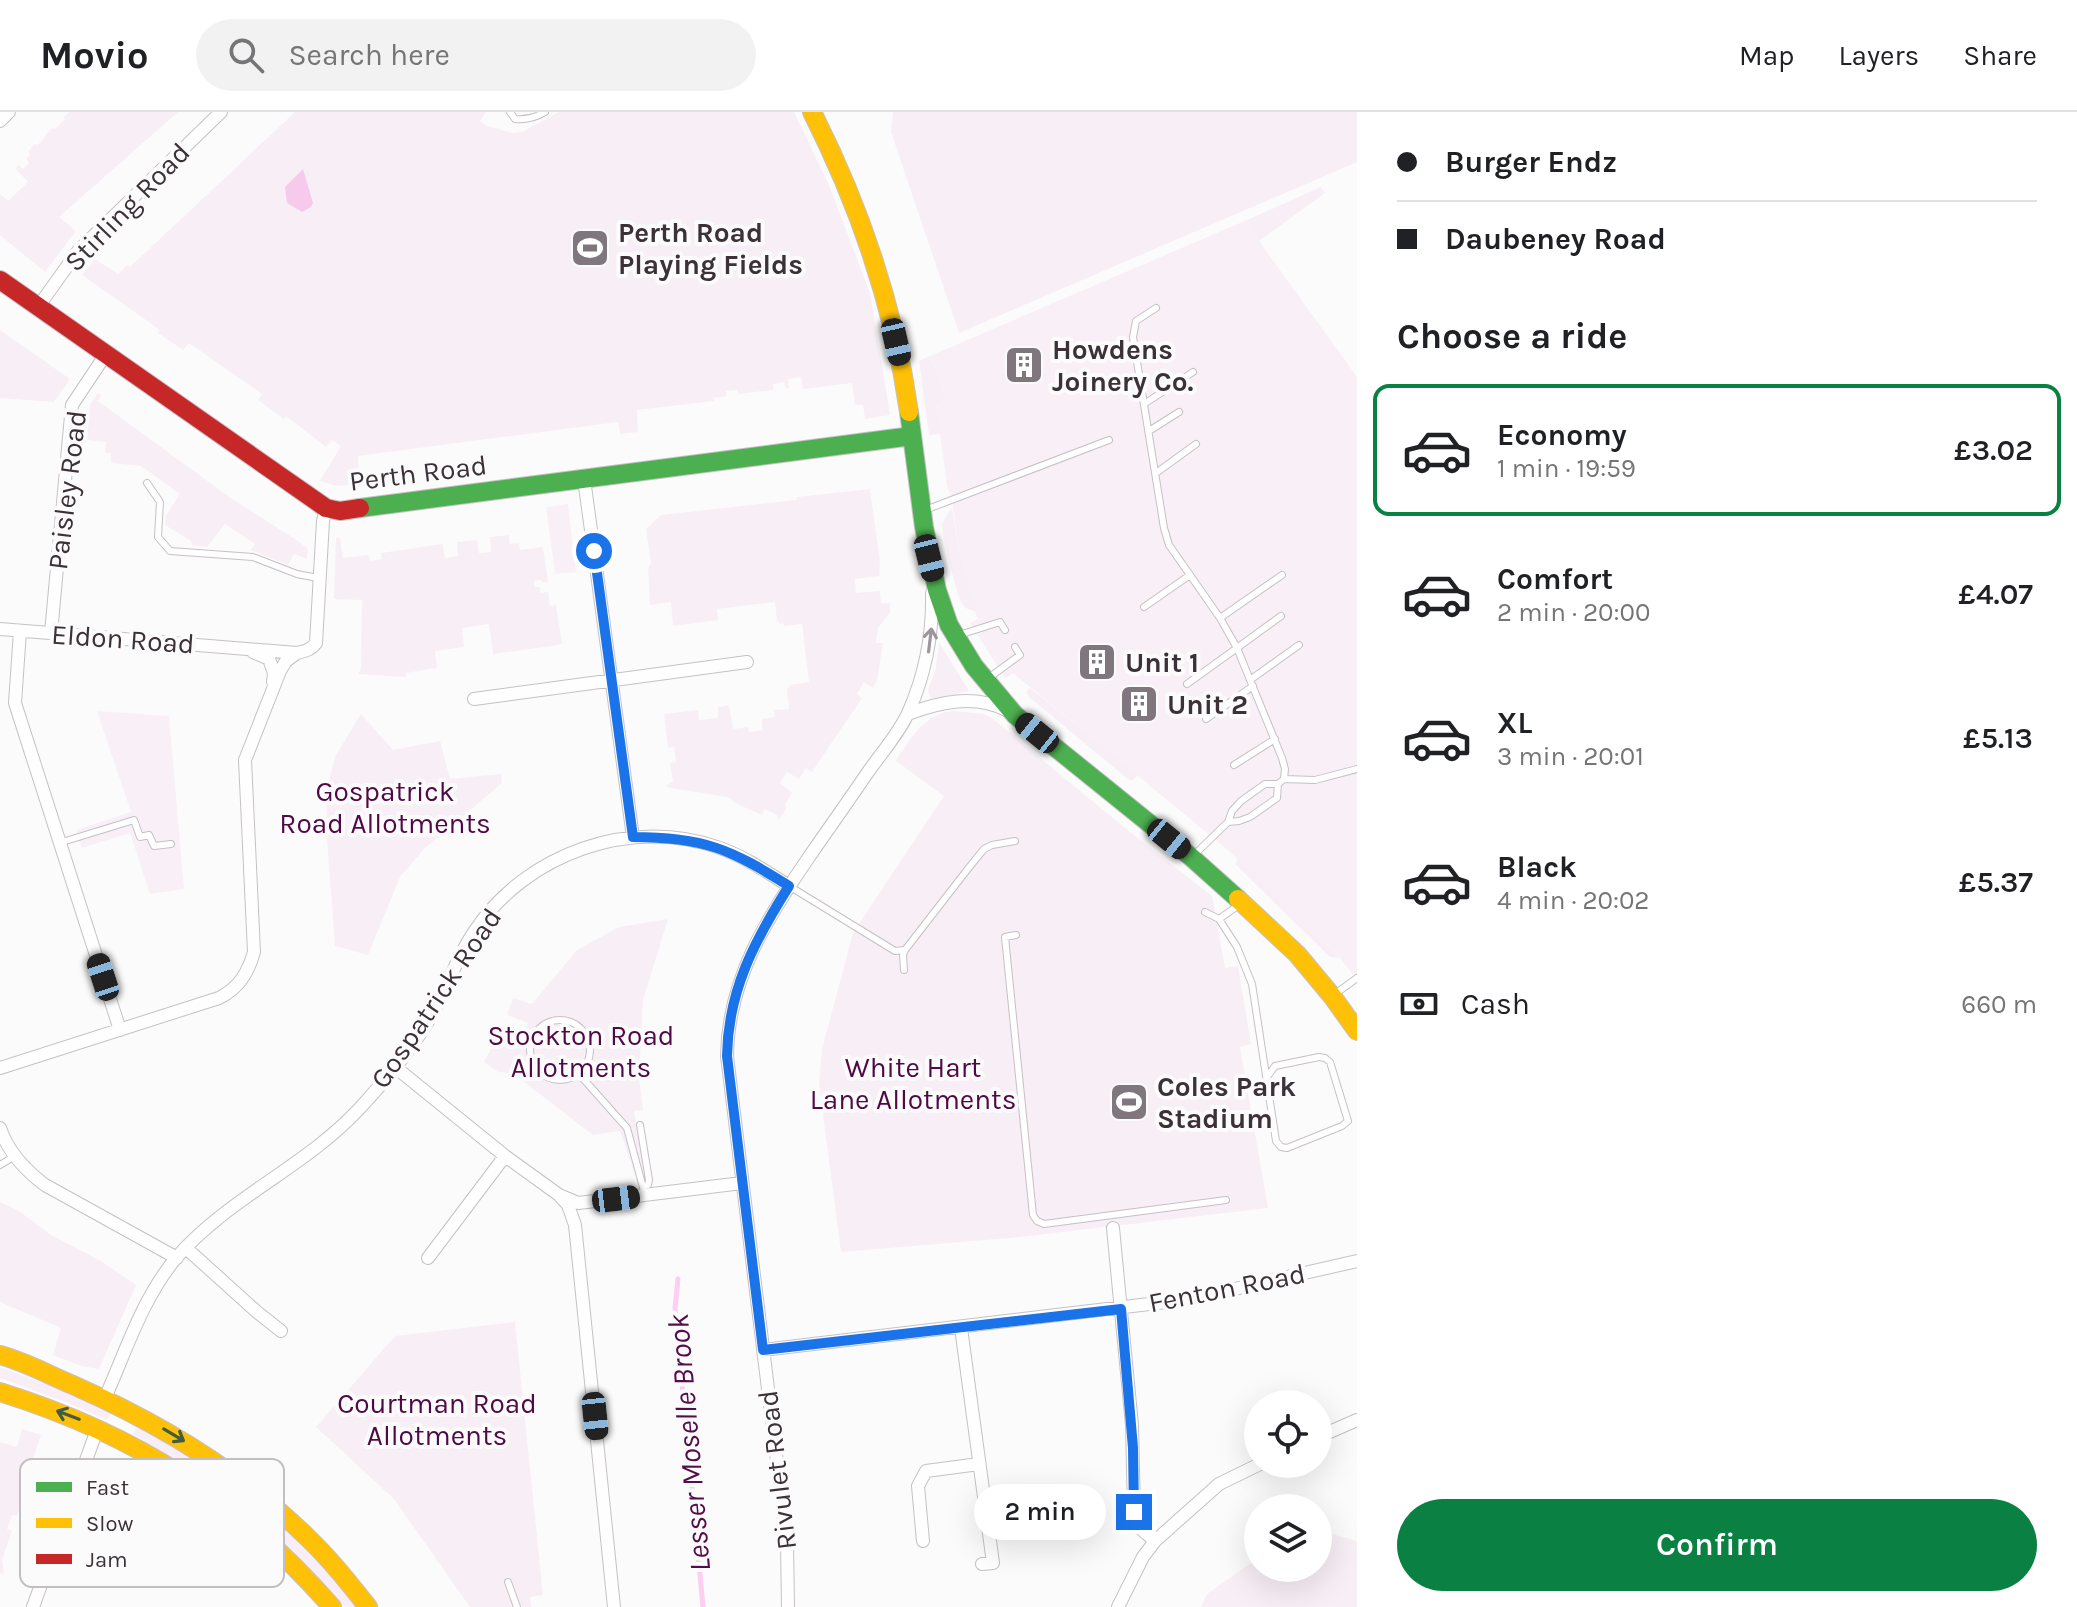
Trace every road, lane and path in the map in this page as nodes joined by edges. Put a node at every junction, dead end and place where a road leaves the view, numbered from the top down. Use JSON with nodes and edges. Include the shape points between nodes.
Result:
{"nodes":[{"id":1,"x":9,"y":112,"type":"edge"},
{"id":2,"x":221,"y":112,"type":"edge"},
{"id":3,"x":510,"y":112,"type":"edge"},
{"id":4,"x":545,"y":112,"type":"edge"},
{"id":5,"x":812,"y":112,"type":"edge"},
{"id":6,"x":0,"y":121,"type":"edge"},
{"id":7,"x":0,"y":280,"type":"edge"},
{"id":8,"x":38,"y":307,"type":"junction"},
{"id":9,"x":1156,"y":308,"type":"dead end"},
{"id":10,"x":106,"y":354,"type":"junction"},
{"id":11,"x":1193,"y":372,"type":"dead end"},
{"id":12,"x":1144,"y":404,"type":"junction"},
{"id":13,"x":1179,"y":412,"type":"dead end"},
{"id":14,"x":1149,"y":431,"type":"junction"},
{"id":15,"x":912,"y":436,"type":"junction"},
{"id":16,"x":1109,"y":440,"type":"dead end"},
{"id":17,"x":1196,"y":444,"type":"dead end"},
{"id":18,"x":1156,"y":473,"type":"junction"},
{"id":19,"x":584,"y":479,"type":"junction"},
{"id":20,"x":147,"y":483,"type":"dead end"},
{"id":21,"x":326,"y":508,"type":"junction"},
{"id":22,"x":922,"y":511,"type":"junction"},
{"id":23,"x":929,"y":558,"type":"junction"},
{"id":24,"x":1190,"y":575,"type":"junction"},
{"id":25,"x":1282,"y":575,"type":"dead end"},
{"id":26,"x":320,"y":578,"type":"junction"},
{"id":27,"x":1144,"y":607,"type":"dead end"},
{"id":28,"x":1281,"y":616,"type":"dead end"},
{"id":29,"x":1220,"y":618,"type":"junction"},
{"id":30,"x":0,"y":629,"type":"edge"},
{"id":31,"x":1005,"y":630,"type":"dead end"},
{"id":32,"x":20,"y":631,"type":"junction"},
{"id":33,"x":51,"y":633,"type":"junction"},
{"id":34,"x":956,"y":636,"type":"junction"},
{"id":35,"x":1299,"y":645,"type":"dead end"},
{"id":36,"x":1015,"y":647,"type":"dead end"},
{"id":37,"x":1237,"y":648,"type":"junction"},
{"id":38,"x":246,"y":649,"type":"junction"},
{"id":39,"x":297,"y":653,"type":"junction"},
{"id":40,"x":747,"y":662,"type":"dead end"},
{"id":41,"x":612,"y":680,"type":"junction"},
{"id":42,"x":984,"y":681,"type":"junction"},
{"id":43,"x":1251,"y":683,"type":"junction"},
{"id":44,"x":1187,"y":684,"type":"dead end"},
{"id":45,"x":272,"y":689,"type":"junction"},
{"id":46,"x":474,"y":699,"type":"dead end"},
{"id":47,"x":908,"y":714,"type":"junction"},
{"id":48,"x":1015,"y":715,"type":"junction"},
{"id":49,"x":1206,"y":719,"type":"dead end"},
{"id":50,"x":1275,"y":739,"type":"junction"},
{"id":51,"x":1234,"y":765,"type":"dead end"},
{"id":52,"x":1357,"y":769,"type":"edge"},
{"id":53,"x":1281,"y":782,"type":"junction"},
{"id":54,"x":1228,"y":822,"type":"junction"},
{"id":55,"x":633,"y":837,"type":"junction"},
{"id":56,"x":1015,"y":841,"type":"dead end"},
{"id":57,"x":59,"y":843,"type":"junction"},
{"id":58,"x":171,"y":844,"type":"dead end"},
{"id":59,"x":1191,"y":857,"type":"junction"},
{"id":60,"x":789,"y":886,"type":"junction"},
{"id":61,"x":1242,"y":902,"type":"junction"},
{"id":62,"x":1205,"y":912,"type":"dead end"},
{"id":63,"x":1219,"y":919,"type":"junction"},
{"id":64,"x":1016,"y":935,"type":"dead end"},
{"id":65,"x":905,"y":950,"type":"junction"},
{"id":66,"x":895,"y":951,"type":"junction"},
{"id":67,"x":1357,"y":978,"type":"edge"},
{"id":68,"x":1332,"y":996,"type":"junction"},
{"id":69,"x":120,"y":1030,"type":"junction"},
{"id":70,"x":1357,"y":1031,"type":"edge"},
{"id":71,"x":1265,"y":1062,"type":"junction"},
{"id":72,"x":1275,"y":1066,"type":"junction"},
{"id":73,"x":395,"y":1067,"type":"junction"},
{"id":74,"x":0,"y":1068,"type":"edge"},
{"id":75,"x":579,"y":1074,"type":"junction"},
{"id":76,"x":1267,"y":1077,"type":"junction"},
{"id":77,"x":640,"y":1125,"type":"dead end"},
{"id":78,"x":0,"y":1128,"type":"edge"},
{"id":79,"x":15,"y":1156,"type":"junction"},
{"id":80,"x":505,"y":1156,"type":"junction"},
{"id":81,"x":0,"y":1165,"type":"edge"},
{"id":82,"x":742,"y":1183,"type":"junction"},
{"id":83,"x":644,"y":1191,"type":"junction"},
{"id":84,"x":559,"y":1195,"type":"junction"},
{"id":85,"x":1226,"y":1200,"type":"dead end"},
{"id":86,"x":587,"y":1202,"type":"junction"},
{"id":87,"x":1112,"y":1222,"type":"junction"},
{"id":88,"x":575,"y":1225,"type":"junction"},
{"id":89,"x":181,"y":1253,"type":"junction"},
{"id":90,"x":428,"y":1258,"type":"dead end"},
{"id":91,"x":1357,"y":1261,"type":"edge"},
{"id":92,"x":1121,"y":1309,"type":"junction"},
{"id":93,"x":961,"y":1328,"type":"junction"},
{"id":94,"x":281,"y":1331,"type":"dead end"},
{"id":95,"x":763,"y":1350,"type":"junction"},
{"id":96,"x":0,"y":1355,"type":"edge"},
{"id":97,"x":0,"y":1392,"type":"edge"},
{"id":98,"x":105,"y":1398,"type":"junction"},
{"id":99,"x":1357,"y":1420,"type":"edge"},
{"id":100,"x":98,"y":1427,"type":"junction"},
{"id":101,"x":1332,"y":1431,"type":"edge"},
{"id":102,"x":86,"y":1459,"type":"edge"},
{"id":103,"x":156,"y":1459,"type":"edge"},
{"id":104,"x":209,"y":1459,"type":"edge"},
{"id":105,"x":979,"y":1464,"type":"junction"},
{"id":106,"x":1244,"y":1472,"type":"edge"},
{"id":107,"x":284,"y":1516,"type":"edge"},
{"id":108,"x":923,"y":1541,"type":"dead end"},
{"id":109,"x":1155,"y":1541,"type":"junction"},
{"id":110,"x":284,"y":1555,"type":"edge"},
{"id":111,"x":982,"y":1564,"type":"dead end"},
{"id":112,"x":508,"y":1582,"type":"dead end"},
{"id":113,"x":40,"y":1587,"type":"edge"},
{"id":114,"x":33,"y":1607,"type":"edge"},
{"id":115,"x":332,"y":1607,"type":"edge"},
{"id":116,"x":368,"y":1607,"type":"edge"},
{"id":117,"x":517,"y":1607,"type":"edge"},
{"id":118,"x":614,"y":1607,"type":"edge"},
{"id":119,"x":788,"y":1607,"type":"edge"},
{"id":120,"x":1118,"y":1607,"type":"edge"}],
"edges":[{"from":1,"to":6,"type":"street"},
{"from":2,"to":8,"type":"street","name":"Stirling Road","via":[[78,251]]},
{"from":3,"to":4,"type":"lane","via":[[521,120]]},
{"from":5,"to":15,"type":"street","via":[[844,179],[882,288],[901,360]]},
{"from":7,"to":8,"type":"street","name":"Perth Road"},
{"from":8,"to":10,"type":"street","name":"Perth Road"},
{"from":9,"to":12,"type":"lane","via":[[1136,321],[1133,337]]},
{"from":10,"to":21,"type":"street","name":"Perth Road"},
{"from":10,"to":33,"type":"street","name":"Paisley Road","via":[[72,405]]},
{"from":11,"to":12,"type":"lane"},
{"from":12,"to":14,"type":"lane"},
{"from":13,"to":14,"type":"lane"},
{"from":14,"to":18,"type":"lane"},
{"from":15,"to":19,"type":"street","name":"Perth Road"},
{"from":15,"to":22,"type":"street"},
{"from":16,"to":22,"type":"lane"},
{"from":17,"to":18,"type":"lane"},
{"from":18,"to":24,"type":"lane","via":[[1169,545]]},
{"from":19,"to":21,"type":"street","name":"Perth Road","via":[[354,510]]},
{"from":19,"to":41,"type":"street"},
{"from":20,"to":26,"type":"lane","via":[[160,502],[158,537],[170,551],[253,557]]},
{"from":21,"to":26,"type":"street"},
{"from":22,"to":23,"type":"street"},
{"from":23,"to":34,"type":"street","via":[[943,611]]},
{"from":47,"to":23,"type":"street","name":"Rivulet Road","one_way":true,"via":[[932,637]]},
{"from":24,"to":27,"type":"lane"},
{"from":24,"to":29,"type":"lane"},
{"from":25,"to":29,"type":"lane"},
{"from":26,"to":39,"type":"street","via":[[316,643]]},
{"from":28,"to":37,"type":"lane"},
{"from":29,"to":37,"type":"lane"},
{"from":30,"to":32,"type":"street","name":"Eldon Road"},
{"from":31,"to":34,"type":"lane","via":[[1000,622]]},
{"from":32,"to":33,"type":"street","name":"Eldon Road"},
{"from":32,"to":57,"type":"street","via":[[15,703]]},
{"from":33,"to":38,"type":"street","name":"Eldon Road"},
{"from":34,"to":42,"type":"street"},
{"from":35,"to":43,"type":"lane"},
{"from":36,"to":42,"type":"lane","via":[[1020,655]]},
{"from":37,"to":43,"type":"lane"},
{"from":37,"to":44,"type":"lane"},
{"from":38,"to":39,"type":"street","name":"Eldon Road"},
{"from":38,"to":45,"type":"street","name":"Eldon Road","via":[[269,659]]},
{"from":39,"to":45,"type":"street","via":[[286,661]]},
{"from":40,"to":41,"type":"street"},
{"from":41,"to":46,"type":"street"},
{"from":41,"to":55,"type":"street"},
{"from":42,"to":48,"type":"street"},
{"from":43,"to":49,"type":"lane"},
{"from":43,"to":50,"type":"lane"},
{"from":45,"to":69,"type":"street","via":[[245,760],[254,933],[249,968],[233,992]]},
{"from":47,"to":48,"type":"street","via":[[970,701]]},
{"from":47,"to":60,"type":"street","name":"Rivulet Road"},
{"from":48,"to":59,"type":"street"},
{"from":50,"to":51,"type":"lane"},
{"from":50,"to":53,"type":"lane","via":[[1285,769]]},
{"from":52,"to":53,"type":"lane"},
{"from":53,"to":54,"type":"lane","via":[[1265,784],[1241,801]]},
{"from":53,"to":54,"type":"lane","via":[[1277,798],[1250,817]]},
{"from":54,"to":59,"type":"lane"},
{"from":55,"to":60,"type":"street","name":"Gospatrick Road","via":[[720,848]]},
{"from":55,"to":73,"type":"street","name":"Gospatrick Road","via":[[607,840],[561,857],[504,897],[474,931],[426,1024]]},
{"from":56,"to":65,"type":"lane","via":[[984,849]]},
{"from":57,"to":58,"type":"lane","via":[[134,820],[140,837],[149,835],[154,846]]},
{"from":57,"to":69,"type":"street"},
{"from":59,"to":61,"type":"street"},
{"from":60,"to":66,"type":"lane"},
{"from":60,"to":82,"type":"street","name":"Rivulet Road","via":[[750,953],[730,1021],[727,1056]]},
{"from":61,"to":63,"type":"lane"},
{"from":61,"to":68,"type":"street"},
{"from":62,"to":63,"type":"lane"},
{"from":63,"to":71,"type":"lane","via":[[1252,984]]},
{"from":64,"to":87,"type":"lane","via":[[1005,937],[1033,1215],[1044,1224]]},
{"from":65,"to":66,"type":"lane"},
{"from":65,"to":66,"type":"lane","via":[[904,966]]},
{"from":67,"to":68,"type":"lane"},
{"from":68,"to":70,"type":"street"},
{"from":69,"to":74,"type":"street"},
{"from":71,"to":72,"type":"lane"},
{"from":71,"to":76,"type":"lane"},
{"from":72,"to":76,"type":"lane"},
{"from":72,"to":76,"type":"lane","via":[[1325,1058],[1348,1121],[1281,1147]]},
{"from":73,"to":80,"type":"street"},
{"from":73,"to":89,"type":"street","name":"Gospatrick Road","via":[[334,1133],[231,1207]]},
{"from":75,"to":75,"type":"lane","via":[[558,1080],[536,1068],[531,1042],[540,1027],[564,1020],[586,1034],[589,1059]]},
{"from":75,"to":83,"type":"lane","via":[[627,1128]]},
{"from":77,"to":83,"type":"lane","via":[[649,1180]]},
{"from":78,"to":79,"type":"street"},
{"from":79,"to":81,"type":"lane"},
{"from":79,"to":89,"type":"street","via":[[45,1185]]},
{"from":80,"to":84,"type":"street"},
{"from":80,"to":90,"type":"street"},
{"from":82,"to":83,"type":"street"},
{"from":82,"to":95,"type":"street","name":"Rivulet Road"},
{"from":83,"to":86,"type":"street"},
{"from":84,"to":86,"type":"street"},
{"from":84,"to":88,"type":"street"},
{"from":85,"to":87,"type":"lane"},
{"from":86,"to":88,"type":"street","via":[[576,1214]]},
{"from":87,"to":92,"type":"street"},
{"from":88,"to":118,"type":"street"},
{"from":89,"to":94,"type":"street"},
{"from":89,"to":98,"type":"street","name":"Gospatrick Road","via":[[144,1309]]},
{"from":91,"to":92,"type":"street","name":"Fenton Road","via":[[1199,1298]]},
{"from":92,"to":93,"type":"street","name":"Fenton Road"},
{"from":92,"to":109,"type":"street","via":[[1134,1512],[1141,1529]]},
{"from":93,"to":95,"type":"street","name":"Fenton Road"},
{"from":93,"to":105,"type":"street"},
{"from":95,"to":119,"type":"street","name":"Rivulet Road","via":[[787,1543]]},
{"from":96,"to":98,"type":"street"},
{"from":100,"to":97,"type":"street","one_way":true},
{"from":98,"to":104,"type":"street","one_way":true},
{"from":99,"to":101,"type":"street"},
{"from":100,"to":102,"type":"street"},
{"from":100,"to":103,"type":"street"},
{"from":105,"to":108,"type":"street","via":[[926,1471],[921,1477]]},
{"from":105,"to":111,"type":"street","via":[[993,1563]]},
{"from":106,"to":109,"type":"street","via":[[1219,1484]]},
{"from":107,"to":116,"type":"street"},
{"from":109,"to":120,"type":"street"},
{"from":110,"to":115,"type":"street"},
{"from":112,"to":117,"type":"lane"},
{"from":113,"to":114,"type":"street"}]}
